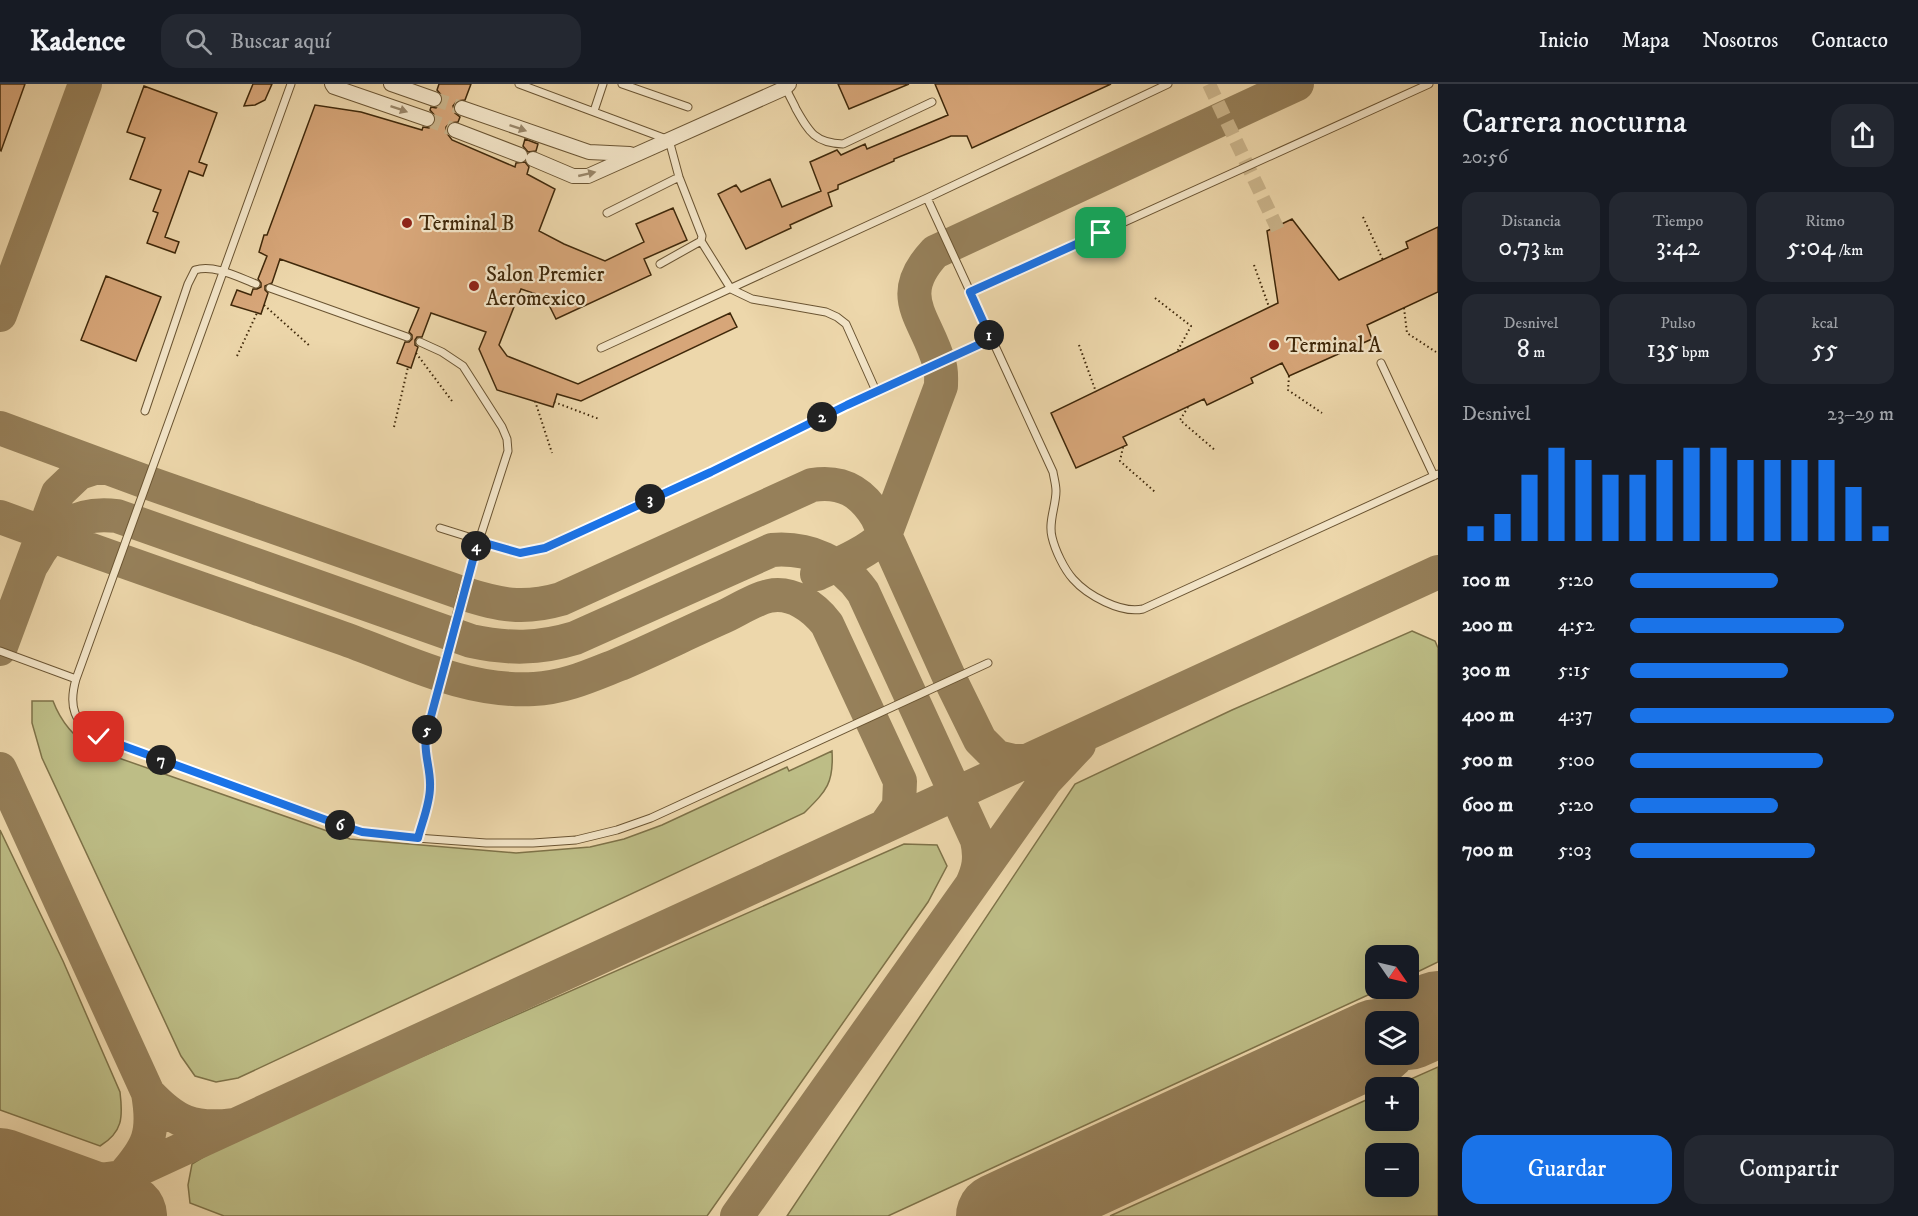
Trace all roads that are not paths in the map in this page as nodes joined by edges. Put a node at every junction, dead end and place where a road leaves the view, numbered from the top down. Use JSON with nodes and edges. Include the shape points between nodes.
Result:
{"nodes":[{"id":1,"x":291,"y":84,"type":"edge"},
{"id":2,"x":332,"y":84,"type":"edge"},
{"id":3,"x":391,"y":84,"type":"edge"},
{"id":4,"x":519,"y":84,"type":"edge"},
{"id":5,"x":603,"y":84,"type":"edge"},
{"id":6,"x":622,"y":84,"type":"edge"},
{"id":7,"x":1168,"y":84,"type":"edge"},
{"id":8,"x":1429,"y":84,"type":"edge"},
{"id":9,"x":789,"y":85,"type":"edge"},
{"id":10,"x":434,"y":99,"type":"tunnel mouth"},
{"id":11,"x":932,"y":102,"type":"dead end"},
{"id":12,"x":688,"y":107,"type":"dead end"},
{"id":13,"x":462,"y":108,"type":"tunnel mouth"},
{"id":14,"x":594,"y":111,"type":"junction"},
{"id":15,"x":427,"y":119,"type":"tunnel mouth"},
{"id":16,"x":455,"y":130,"type":"tunnel mouth"},
{"id":17,"x":669,"y":140,"type":"junction"},
{"id":18,"x":635,"y":154,"type":"junction"},
{"id":19,"x":679,"y":177,"type":"junction"},
{"id":20,"x":927,"y":198,"type":"junction"},
{"id":21,"x":607,"y":213,"type":"dead end"},
{"id":22,"x":701,"y":241,"type":"junction"},
{"id":23,"x":660,"y":264,"type":"dead end"},
{"id":24,"x":224,"y":272,"type":"junction"},
{"id":25,"x":256,"y":284,"type":"dead end"},
{"id":26,"x":270,"y":288,"type":"dead end"},
{"id":27,"x":730,"y":289,"type":"junction"},
{"id":28,"x":970,"y":292,"type":"junction"},
{"id":29,"x":407,"y":337,"type":"dead end"},
{"id":30,"x":991,"y":339,"type":"junction"},
{"id":31,"x":420,"y":342,"type":"dead end"},
{"id":32,"x":602,"y":348,"type":"dead end"},
{"id":33,"x":1382,"y":363,"type":"dead end"},
{"id":34,"x":876,"y":391,"type":"junction"},
{"id":35,"x":146,"y":411,"type":"dead end"},
{"id":36,"x":1436,"y":475,"type":"edge"},
{"id":37,"x":440,"y":528,"type":"dead end"},
{"id":38,"x":478,"y":541,"type":"junction"},
{"id":39,"x":0,"y":651,"type":"edge"},
{"id":40,"x":988,"y":663,"type":"dead end"},
{"id":41,"x":76,"y":679,"type":"junction"},
{"id":42,"x":418,"y":838,"type":"junction"}],
"edges":[{"from":1,"to":24,"type":"lane"},
{"from":2,"to":15,"type":"street","one_way":true},
{"from":3,"to":10,"type":"street"},
{"from":4,"to":14,"type":"lane"},
{"from":5,"to":14,"type":"lane"},
{"from":6,"to":12,"type":"lane"},
{"from":7,"to":20,"type":"lane"},
{"from":8,"to":28,"type":"lane"},
{"from":9,"to":11,"type":"lane","via":[[807,129],[829,144],[843,144]]},
{"from":9,"to":17,"type":"street"},
{"from":13,"to":18,"type":"street","one_way":true,"via":[[589,152]]},
{"from":14,"to":17,"type":"lane"},
{"from":16,"to":18,"type":"street","one_way":true,"via":[[573,176],[588,176]]},
{"from":17,"to":18,"type":"street"},
{"from":17,"to":19,"type":"lane"},
{"from":19,"to":21,"type":"lane"},
{"from":19,"to":22,"type":"lane","via":[[701,231]]},
{"from":20,"to":27,"type":"lane"},
{"from":20,"to":28,"type":"lane"},
{"from":22,"to":23,"type":"lane"},
{"from":22,"to":27,"type":"lane"},
{"from":24,"to":25,"type":"lane"},
{"from":24,"to":35,"type":"lane","via":[[203,267],[195,270]]},
{"from":24,"to":41,"type":"lane"},
{"from":26,"to":29,"type":"lane"},
{"from":27,"to":32,"type":"lane"},
{"from":27,"to":34,"type":"lane","via":[[752,299],[837,317],[846,324]]},
{"from":28,"to":30,"type":"lane"},
{"from":30,"to":34,"type":"lane"},
{"from":30,"to":36,"type":"lane","via":[[1053,472],[1056,489],[1051,536],[1055,546],[1080,586],[1122,609],[1133,611],[1163,600]]},
{"from":31,"to":38,"type":"lane","via":[[463,366],[507,439],[508,451]]},
{"from":33,"to":36,"type":"lane"},
{"from":34,"to":38,"type":"lane","via":[[545,548],[520,553]]},
{"from":37,"to":38,"type":"lane"},
{"from":38,"to":42,"type":"lane","via":[[426,735],[430,788]]},
{"from":39,"to":41,"type":"lane"},
{"from":40,"to":42,"type":"lane","via":[[651,818],[617,830],[576,840],[533,843]]},
{"from":41,"to":42,"type":"lane","via":[[71,696],[73,709],[87,731],[99,737],[362,832]]}]}
